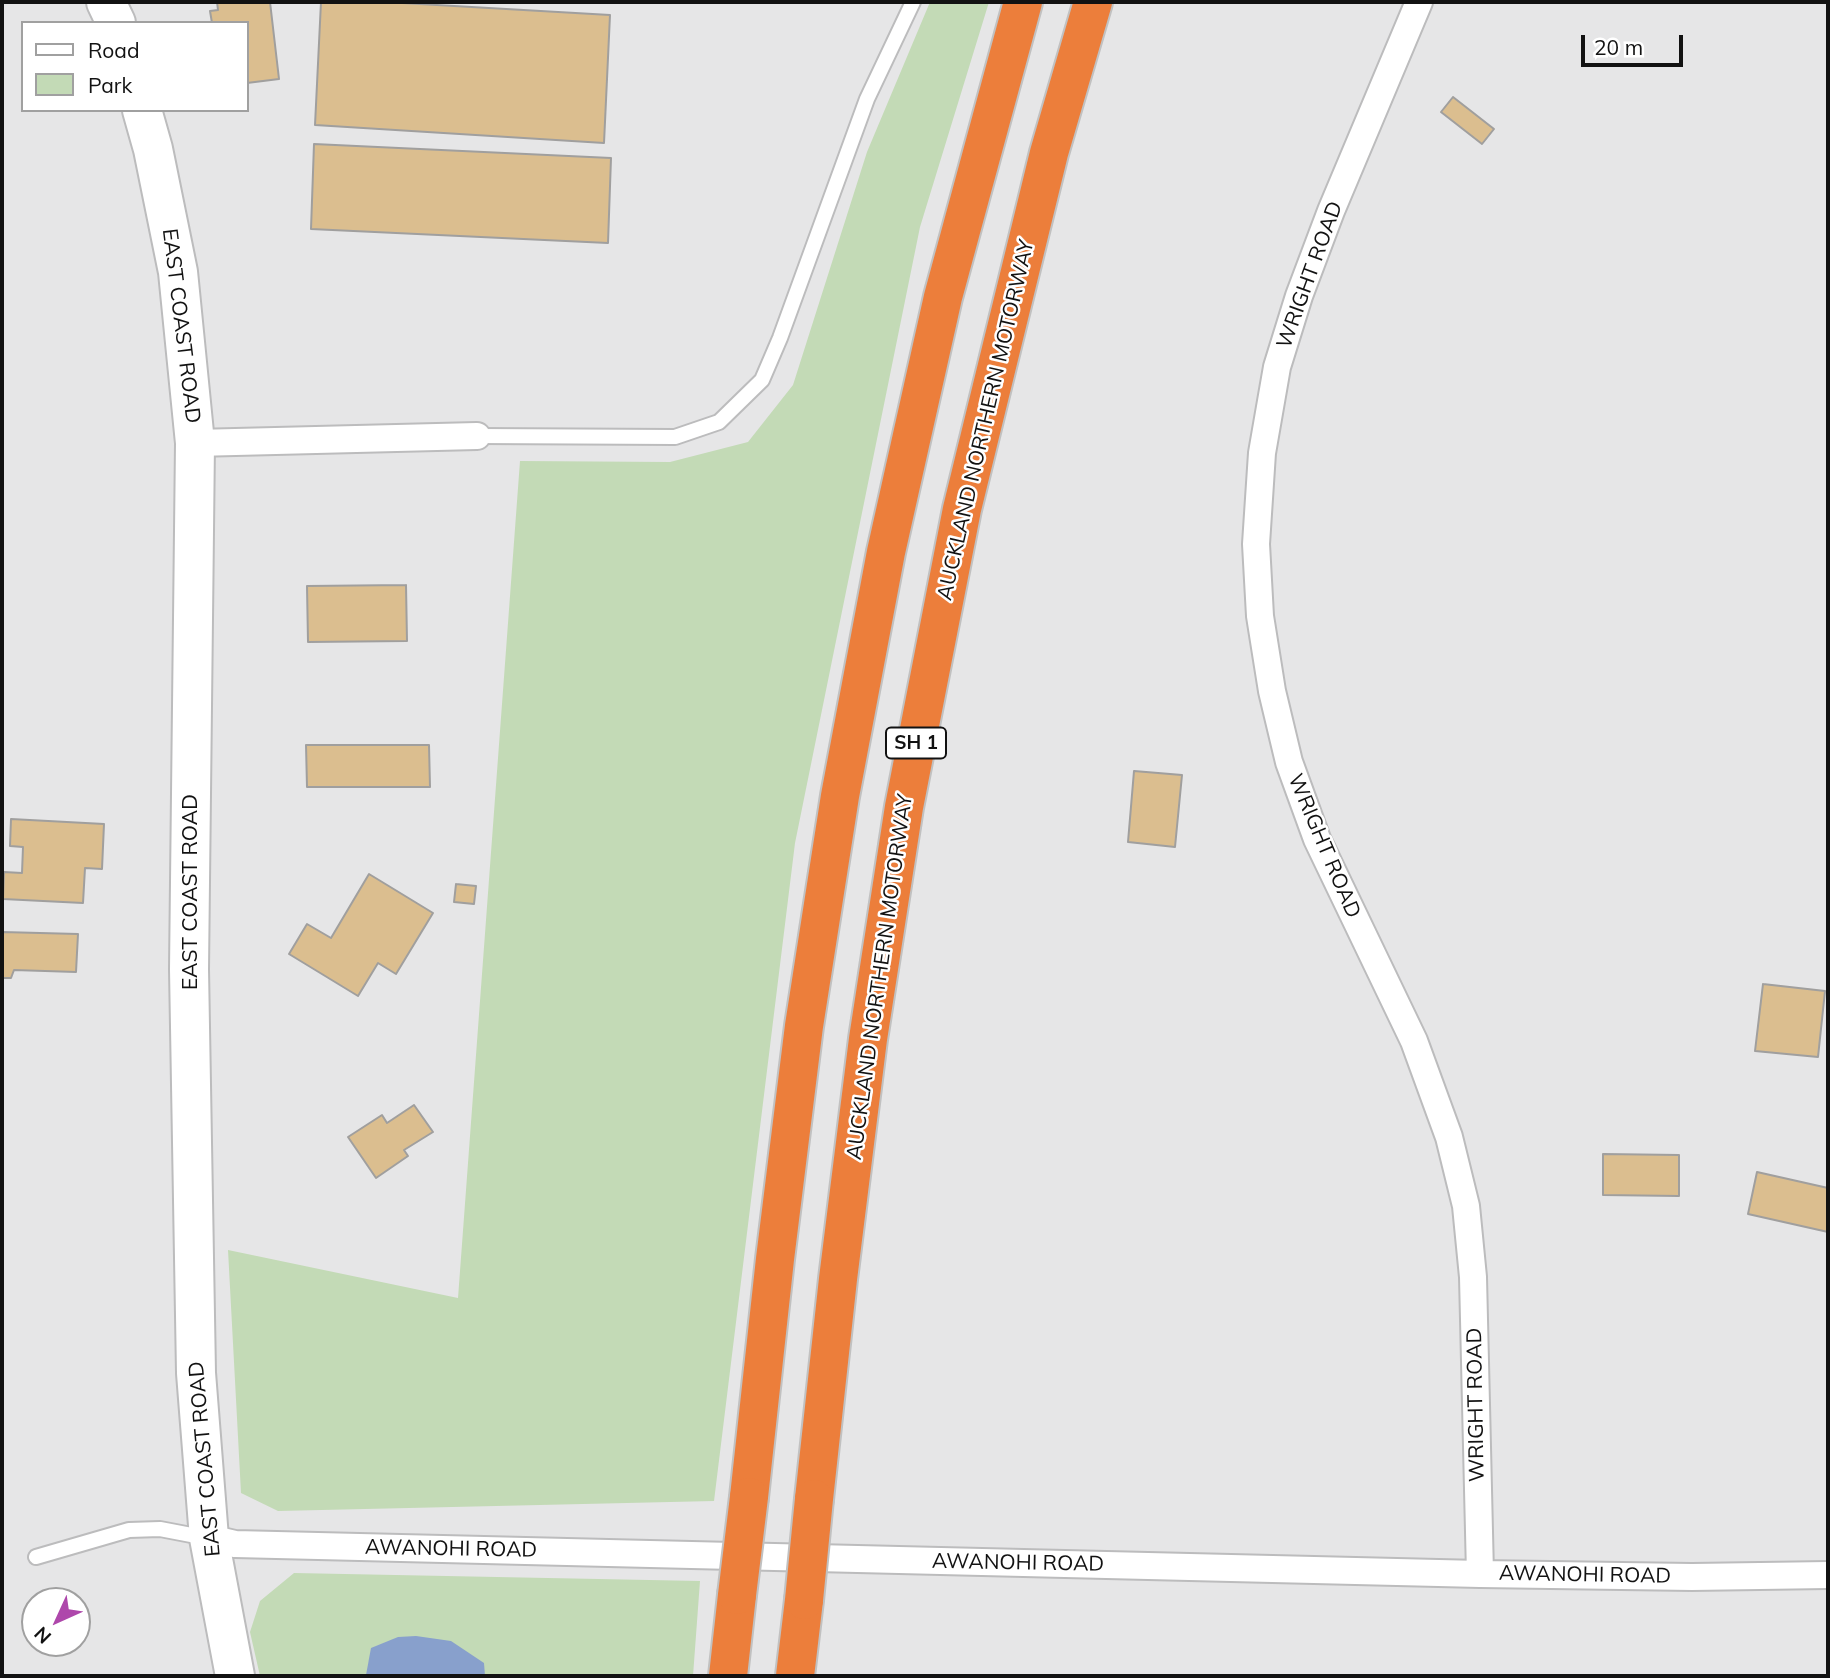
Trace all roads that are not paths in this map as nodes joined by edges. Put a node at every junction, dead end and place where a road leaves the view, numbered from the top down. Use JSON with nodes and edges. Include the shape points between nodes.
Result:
{"nodes":[{"id":1,"x":106,"y":2,"type":"edge"},
{"id":2,"x":913,"y":2,"type":"edge"},
{"id":3,"x":1023,"y":2,"type":"edge"},
{"id":4,"x":1093,"y":2,"type":"edge"},
{"id":5,"x":1419,"y":2,"type":"edge"},
{"id":6,"x":115,"y":21,"type":"edge"},
{"id":7,"x":143,"y":112,"type":"edge"},
{"id":8,"x":477,"y":436,"type":"joint"},
{"id":9,"x":195,"y":443,"type":"junction"},
{"id":10,"x":209,"y":1538,"type":"junction"},
{"id":11,"x":36,"y":1557,"type":"dead end"},
{"id":12,"x":1480,"y":1574,"type":"junction"},
{"id":13,"x":1828,"y":1575,"type":"edge"},
{"id":14,"x":235,"y":1676,"type":"edge"},
{"id":15,"x":728,"y":1676,"type":"edge"},
{"id":16,"x":795,"y":1676,"type":"edge"}],
"edges":[{"from":1,"to":6,"type":"main road"},
{"from":2,"to":8,"type":"lane","via":[[867,99],[762,380],[719,422],[675,438]]},
{"from":3,"to":15,"type":"highway","bridge":true,"via":[[943,297],[886,552],[840,796],[804,1026]]},
{"from":4,"to":16,"type":"highway","name":"AUCKLAND NORTHERN MOTORWAY","number":"SH 1","bridge":true,"via":[[1046,166],[974,457],[904,807],[866,1052]]},
{"from":5,"to":12,"type":"street","name":"WRIGHT ROAD","via":[[1298,296],[1277,367],[1264,441],[1256,544],[1260,616],[1289,762],[1317,839],[1414,1041],[1449,1137],[1466,1206],[1473,1277]]},
{"from":7,"to":9,"type":"main road","name":"EAST COAST ROAD","via":[[178,272]]},
{"from":8,"to":9,"type":"street"},
{"from":9,"to":10,"type":"main road","name":"EAST COAST ROAD","via":[[189,970],[196,1373]]},
{"from":10,"to":11,"type":"lane","via":[[160,1529],[129,1530]]},
{"from":10,"to":12,"type":"street","name":"AWANOHI ROAD","via":[[235,1544]]},
{"from":10,"to":14,"type":"main road","name":"EAST COAST ROAD"},
{"from":12,"to":13,"type":"street","name":"AWANOHI ROAD"}]}
